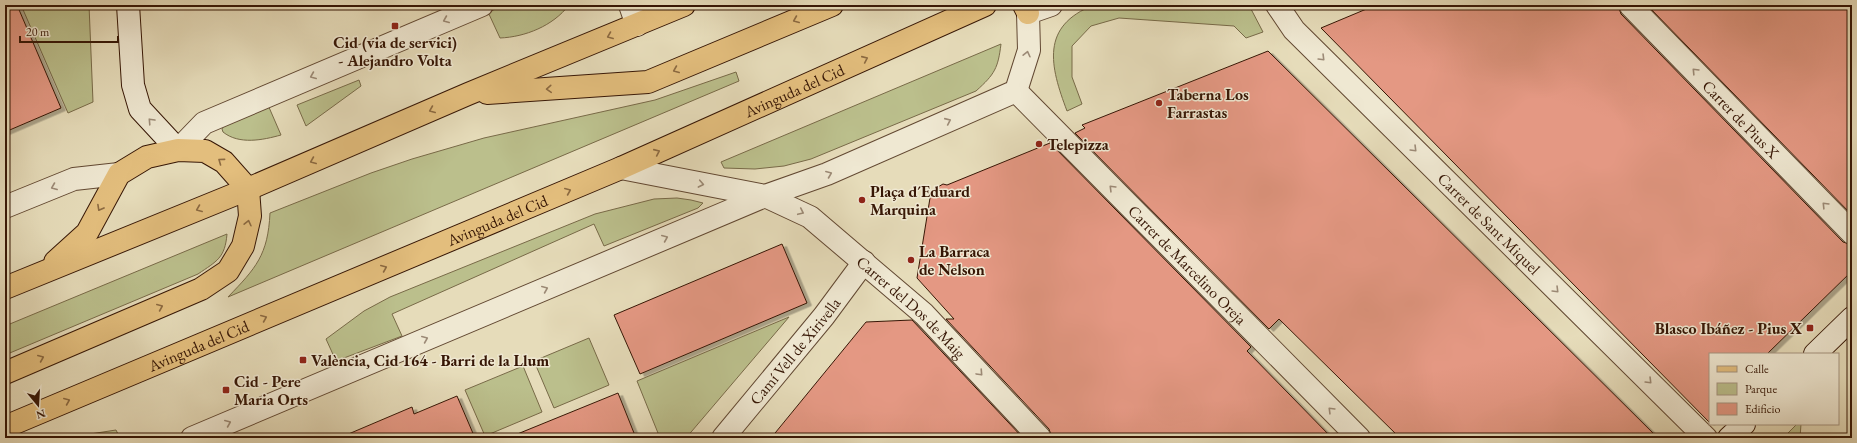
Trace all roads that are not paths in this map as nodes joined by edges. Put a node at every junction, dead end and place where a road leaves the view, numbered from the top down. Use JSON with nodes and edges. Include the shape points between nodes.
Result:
{"nodes":[{"id":1,"x":128,"y":5,"type":"edge"},
{"id":2,"x":482,"y":5,"type":"edge"},
{"id":3,"x":684,"y":5,"type":"edge"},
{"id":4,"x":832,"y":5,"type":"edge"},
{"id":5,"x":985,"y":5,"type":"edge"},
{"id":6,"x":1051,"y":5,"type":"edge"},
{"id":7,"x":1277,"y":5,"type":"edge"},
{"id":8,"x":1630,"y":5,"type":"edge"},
{"id":9,"x":1026,"y":9,"type":"edge"},
{"id":10,"x":633,"y":15,"type":"edge"},
{"id":11,"x":1016,"y":91,"type":"junction"},
{"id":12,"x":468,"y":94,"type":"junction"},
{"id":13,"x":178,"y":150,"type":"junction"},
{"id":14,"x":621,"y":168,"type":"junction"},
{"id":15,"x":119,"y":174,"type":"junction"},
{"id":16,"x":248,"y":189,"type":"junction"},
{"id":17,"x":765,"y":196,"type":"junction"},
{"id":18,"x":5,"y":207,"type":"edge"},
{"id":19,"x":1852,"y":233,"type":"edge"},
{"id":20,"x":864,"y":262,"type":"junction"},
{"id":21,"x":44,"y":271,"type":"junction"},
{"id":22,"x":5,"y":288,"type":"edge"},
{"id":23,"x":1852,"y":318,"type":"edge"},
{"id":24,"x":1816,"y":353,"type":"edge"},
{"id":25,"x":5,"y":373,"type":"edge"},
{"id":26,"x":1743,"y":425,"type":"edge"},
{"id":27,"x":5,"y":427,"type":"edge"},
{"id":28,"x":192,"y":438,"type":"edge"},
{"id":29,"x":723,"y":438,"type":"edge"},
{"id":30,"x":1040,"y":438,"type":"edge"},
{"id":31,"x":1359,"y":438,"type":"edge"},
{"id":32,"x":1706,"y":438,"type":"edge"},
{"id":33,"x":1729,"y":438,"type":"edge"}],
"edges":[{"from":13,"to":1,"type":"street","one_way":true,"via":[[140,109],[133,85]]},
{"from":2,"to":13,"type":"street","one_way":true,"via":[[204,124]]},
{"from":3,"to":10,"type":"main road"},
{"from":4,"to":12,"type":"main road","one_way":true,"via":[[648,82]]},
{"from":14,"to":5,"type":"main road","name":"Avinguda del Cid","one_way":true},
{"from":6,"to":9,"type":"street"},
{"from":7,"to":32,"type":"street","name":"Carrer de Sant Miquel","one_way":true,"via":[[1294,30]]},
{"from":19,"to":8,"type":"street","name":"Carrer de Pius X","one_way":true},
{"from":11,"to":9,"type":"street","one_way":true,"via":[[1029,50]]},
{"from":10,"to":12,"type":"main road","one_way":true},
{"from":17,"to":11,"type":"street","one_way":true,"via":[[828,174]]},
{"from":31,"to":11,"type":"street","name":"Carrer de Marcelino Oreja","one_way":true},
{"from":12,"to":16,"type":"main road","one_way":true},
{"from":13,"to":15,"type":"main road","via":[[147,156]]},
{"from":16,"to":13,"type":"main road","one_way":true,"via":[[224,162],[205,151]]},
{"from":14,"to":17,"type":"street","name":"Carrer del Dos de Maig","one_way":true},
{"from":27,"to":14,"type":"main road","name":"Avinguda del Cid","one_way":true},
{"from":15,"to":18,"type":"street","one_way":true,"via":[[74,178]]},
{"from":15,"to":21,"type":"main road","one_way":true,"via":[[87,233]]},
{"from":16,"to":21,"type":"main road","one_way":true},
{"from":25,"to":16,"type":"main road","one_way":true,"via":[[201,289],[228,271],[243,246],[250,216]]},
{"from":17,"to":20,"type":"street","name":"Carrer del Dos de Maig","one_way":true,"via":[[810,217]]},
{"from":28,"to":17,"type":"street","one_way":true},
{"from":20,"to":29,"type":"street","name":"Camí Vell de Xirivella","via":[[824,316]]},
{"from":20,"to":30,"type":"street","name":"Carrer del Dos de Maig","one_way":true,"via":[[924,314]]},
{"from":21,"to":22,"type":"main road"},
{"from":23,"to":24,"type":"street"},
{"from":26,"to":33,"type":"street"}]}
